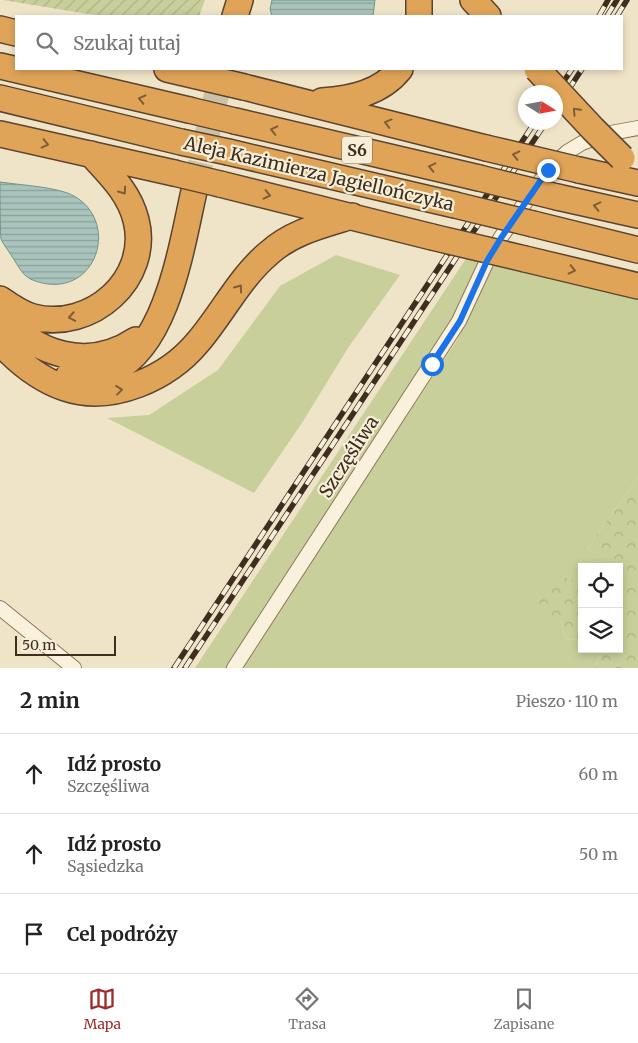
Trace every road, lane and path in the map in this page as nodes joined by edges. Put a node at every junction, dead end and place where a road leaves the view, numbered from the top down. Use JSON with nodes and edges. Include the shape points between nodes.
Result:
{"nodes":[{"id":1,"x":240,"y":0,"type":"edge"},
{"id":2,"x":419,"y":0,"type":"edge"},
{"id":3,"x":473,"y":0,"type":"edge"},
{"id":4,"x":235,"y":15,"type":"edge"},
{"id":5,"x":419,"y":15,"type":"edge"},
{"id":6,"x":487,"y":15,"type":"edge"},
{"id":7,"x":0,"y":29,"type":"edge"},
{"id":8,"x":15,"y":33,"type":"edge"},
{"id":9,"x":0,"y":66,"type":"edge"},
{"id":10,"x":15,"y":69,"type":"edge"},
{"id":11,"x":17,"y":70,"type":"edge"},
{"id":12,"x":171,"y":70,"type":"edge"},
{"id":13,"x":399,"y":70,"type":"edge"},
{"id":14,"x":538,"y":70,"type":"edge"},
{"id":15,"x":0,"y":98,"type":"edge"},
{"id":16,"x":309,"y":102,"type":"junction"},
{"id":17,"x":0,"y":109,"type":"edge"},
{"id":18,"x":44,"y":109,"type":"junction"},
{"id":19,"x":638,"y":128,"type":"edge"},
{"id":20,"x":0,"y":134,"type":"edge"},
{"id":21,"x":91,"y":154,"type":"junction"},
{"id":22,"x":630,"y":165,"type":"edge"},
{"id":23,"x":638,"y":183,"type":"edge"},
{"id":24,"x":195,"y":188,"type":"tunnel mouth"},
{"id":25,"x":638,"y":215,"type":"edge"},
{"id":26,"x":352,"y":216,"type":"junction"},
{"id":27,"x":638,"y":250,"type":"edge"},
{"id":28,"x":638,"y":286,"type":"edge"},
{"id":29,"x":0,"y":299,"type":"edge"},
{"id":30,"x":0,"y":313,"type":"edge"},
{"id":31,"x":157,"y":322,"type":"junction"},
{"id":32,"x":5,"y":348,"type":"edge"},
{"id":33,"x":0,"y":608,"type":"edge"},
{"id":34,"x":74,"y":668,"type":"edge"},
{"id":35,"x":234,"y":668,"type":"edge"}],
"edges":[{"from":1,"to":4,"type":"highway"},
{"from":2,"to":5,"type":"highway"},
{"from":3,"to":6,"type":"highway"},
{"from":7,"to":8,"type":"highway"},
{"from":10,"to":9,"type":"highway","name":"Aleja Kazimierza Jagiellończyka","number":"S6","one_way":true,"bridge":true},
{"from":25,"to":11,"type":"highway","name":"Aleja Kazimierza Jagiellończyka","number":"S6","one_way":true,"bridge":true},
{"from":12,"to":16,"type":"highway","bridge":true},
{"from":13,"to":16,"type":"highway","via":[[389,81],[368,92],[344,99]]},
{"from":22,"to":14,"type":"highway","one_way":true,"bridge":true},
{"from":15,"to":18,"type":"highway","name":"Aleja Kazimierza Jagiellończyka","number":"S6"},
{"from":23,"to":16,"type":"highway","one_way":true,"bridge":true},
{"from":17,"to":18,"type":"highway"},
{"from":18,"to":27,"type":"highway","name":"Aleja Kazimierza Jagiellończyka","number":"S6","bridge":true},
{"from":19,"to":35,"type":"street","name":"Szczęśliwa","via":[[582,143],[548,170],[505,230],[460,321]]},
{"from":20,"to":21,"type":"highway","one_way":true},
{"from":21,"to":26,"type":"highway","one_way":true,"bridge":true},
{"from":21,"to":29,"type":"highway","one_way":true,"via":[[122,188],[136,222],[138,245],[120,289],[93,311],[68,318],[34,317]]},
{"from":24,"to":31,"type":"highway","via":[[173,279]]},
{"from":26,"to":28,"type":"highway","one_way":true,"bridge":true},
{"from":32,"to":26,"type":"highway","one_way":true,"via":[[47,380],[80,392],[126,389],[146,383],[197,344],[253,268],[268,253],[295,235]]},
{"from":30,"to":31,"type":"highway","via":[[19,333],[46,350],[84,357],[118,351]]},
{"from":31,"to":32,"type":"highway","via":[[134,355],[101,375],[68,375]]},
{"from":33,"to":34,"type":"street"}]}
